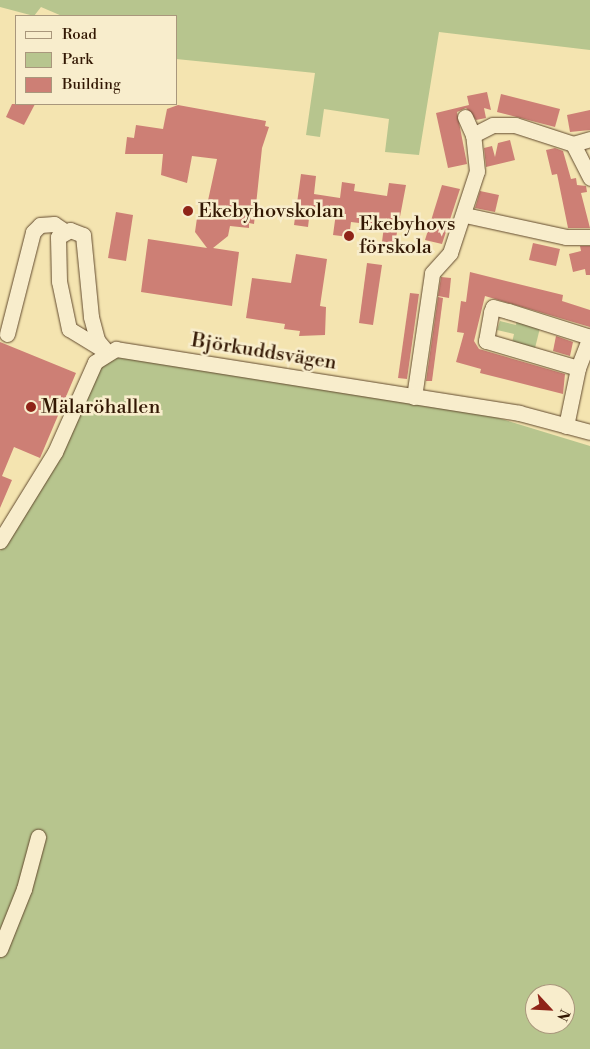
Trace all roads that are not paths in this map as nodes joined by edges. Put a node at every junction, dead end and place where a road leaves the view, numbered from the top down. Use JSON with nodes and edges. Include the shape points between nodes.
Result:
{"nodes":[{"id":1,"x":465,"y":117,"type":"dead end"},
{"id":2,"x":473,"y":135,"type":"junction"},
{"id":3,"x":590,"y":139,"type":"edge"},
{"id":4,"x":573,"y":144,"type":"junction"},
{"id":5,"x":590,"y":175,"type":"edge"},
{"id":6,"x":465,"y":215,"type":"junction"},
{"id":7,"x":66,"y":232,"type":"junction"},
{"id":8,"x":590,"y":237,"type":"edge"},
{"id":9,"x":7,"y":334,"type":"dead end"},
{"id":10,"x":590,"y":337,"type":"edge"},
{"id":11,"x":107,"y":352,"type":"junction"},
{"id":12,"x":578,"y":368,"type":"junction"},
{"id":13,"x":414,"y":397,"type":"junction"},
{"id":14,"x":566,"y":426,"type":"junction"},
{"id":15,"x":590,"y":432,"type":"edge"},
{"id":16,"x":0,"y":541,"type":"edge"},
{"id":17,"x":38,"y":837,"type":"dead end"},
{"id":18,"x":0,"y":949,"type":"edge"}],
"edges":[{"from":1,"to":2,"type":"street"},
{"from":2,"to":4,"type":"street","via":[[493,125],[515,125]]},
{"from":2,"to":6,"type":"street","via":[[477,171]]},
{"from":3,"to":4,"type":"street"},
{"from":4,"to":5,"type":"street"},
{"from":6,"to":8,"type":"street","via":[[566,237]]},
{"from":6,"to":13,"type":"street","via":[[450,252],[432,273]]},
{"from":7,"to":9,"type":"street","via":[[54,224],[40,225],[33,232]]},
{"from":7,"to":11,"type":"street","via":[[83,236],[91,317],[97,340]]},
{"from":7,"to":11,"type":"street","via":[[58,237],[59,281],[69,329]]},
{"from":10,"to":12,"type":"street"},
{"from":10,"to":12,"type":"street","via":[[493,307],[479,340]]},
{"from":11,"to":13,"type":"street","name":"Björkuddsvägen","via":[[128,350]]},
{"from":11,"to":16,"type":"street","via":[[95,362],[55,452]]},
{"from":12,"to":14,"type":"street"},
{"from":13,"to":14,"type":"street","name":"Björkuddsvägen","via":[[519,413]]},
{"from":14,"to":15,"type":"street","name":"Björkuddsvägen"},
{"from":17,"to":18,"type":"street","via":[[24,889]]}]}
